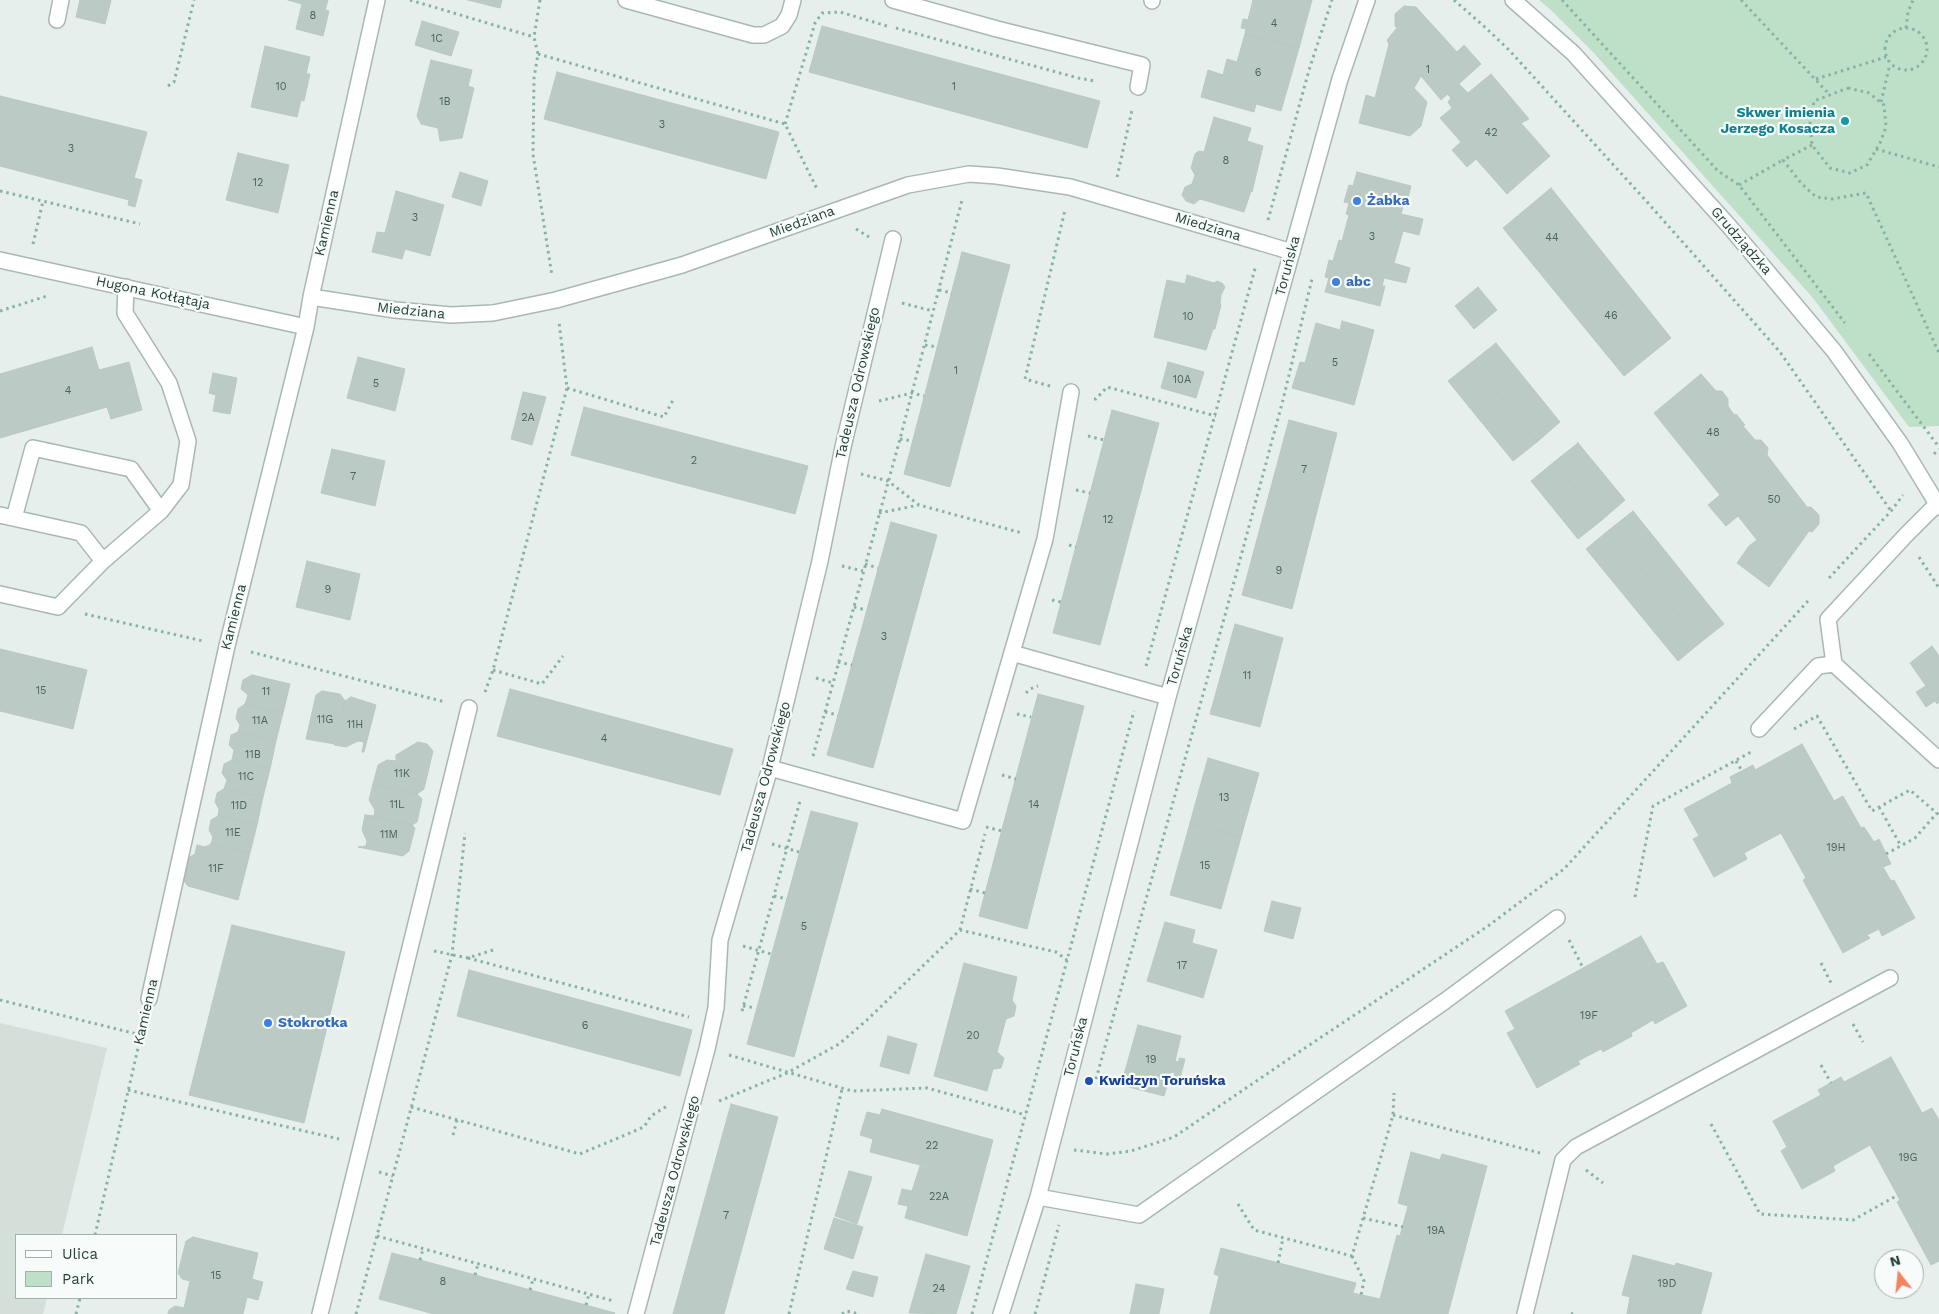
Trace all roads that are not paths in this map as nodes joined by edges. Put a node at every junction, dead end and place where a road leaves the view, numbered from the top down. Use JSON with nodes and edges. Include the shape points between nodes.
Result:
{"nodes":[{"id":1,"x":62,"y":0,"type":"edge"},
{"id":2,"x":377,"y":0,"type":"edge"},
{"id":3,"x":626,"y":0,"type":"edge"},
{"id":4,"x":792,"y":0,"type":"edge"},
{"id":5,"x":893,"y":0,"type":"edge"},
{"id":6,"x":1367,"y":0,"type":"edge"},
{"id":7,"x":1513,"y":0,"type":"edge"},
{"id":8,"x":57,"y":20,"type":"dead end"},
{"id":9,"x":1138,"y":87,"type":"road end"},
{"id":10,"x":893,"y":239,"type":"road end"},
{"id":11,"x":1292,"y":252,"type":"junction"},
{"id":12,"x":0,"y":260,"type":"edge"},
{"id":13,"x":126,"y":288,"type":"junction"},
{"id":14,"x":311,"y":297,"type":"junction"},
{"id":15,"x":306,"y":327,"type":"junction"},
{"id":16,"x":1072,"y":392,"type":"road end"},
{"id":17,"x":1938,"y":504,"type":"edge"},
{"id":18,"x":161,"y":511,"type":"junction"},
{"id":19,"x":7,"y":517,"type":"edge"},
{"id":20,"x":103,"y":561,"type":"junction"},
{"id":21,"x":0,"y":594,"type":"edge"},
{"id":22,"x":1012,"y":653,"type":"junction"},
{"id":23,"x":1834,"y":664,"type":"junction"},
{"id":24,"x":1168,"y":697,"type":"junction"},
{"id":25,"x":469,"y":708,"type":"road end"},
{"id":26,"x":1759,"y":729,"type":"dead end"},
{"id":27,"x":1939,"y":760,"type":"edge"},
{"id":28,"x":770,"y":768,"type":"junction"},
{"id":29,"x":1557,"y":918,"type":"dead end"},
{"id":30,"x":1890,"y":978,"type":"dead end"},
{"id":31,"x":149,"y":999,"type":"road end"},
{"id":32,"x":1038,"y":1197,"type":"junction"},
{"id":33,"x":320,"y":1314,"type":"edge"},
{"id":34,"x":636,"y":1314,"type":"edge"},
{"id":35,"x":1001,"y":1314,"type":"edge"},
{"id":36,"x":1525,"y":1314,"type":"edge"}],
"edges":[{"from":1,"to":8,"type":"street"},
{"from":2,"to":14,"type":"street","name":"Kamienna"},
{"from":3,"to":4,"type":"street","via":[[753,35],[764,35],[782,26],[789,15]]},
{"from":5,"to":9,"type":"street","via":[[1142,66]]},
{"from":6,"to":11,"type":"street","name":"Toruńska","via":[[1340,78]]},
{"from":7,"to":17,"type":"street","name":"Grudziądzka","via":[[1573,52],[1729,226],[1834,351]]},
{"from":10,"to":28,"type":"street","name":"Tadeusza Odrowskiego"},
{"from":11,"to":14,"type":"street","name":"Miedziana","via":[[1070,187],[969,174],[908,185],[682,265],[556,300],[493,313],[451,315]]},
{"from":11,"to":24,"type":"street","name":"Toruńska"},
{"from":12,"to":13,"type":"street","name":"Hugona Kołłątaja"},
{"from":13,"to":15,"type":"street","name":"Hugona Kołłątaja"},
{"from":13,"to":18,"type":"street","via":[[124,313],[169,383],[188,441],[181,485]]},
{"from":14,"to":15,"type":"street","name":"Kamienna"},
{"from":15,"to":31,"type":"street","name":"Kamienna","via":[[227,646]]},
{"from":16,"to":22,"type":"street","via":[[1045,539]]},
{"from":17,"to":23,"type":"street","via":[[1828,619]]},
{"from":18,"to":19,"type":"street","via":[[131,469],[33,448]]},
{"from":18,"to":20,"type":"street"},
{"from":19,"to":20,"type":"street","via":[[81,533]]},
{"from":20,"to":21,"type":"street","via":[[58,607]]},
{"from":22,"to":24,"type":"street"},
{"from":22,"to":28,"type":"street","via":[[963,821]]},
{"from":23,"to":26,"type":"street","via":[[1818,666]]},
{"from":23,"to":27,"type":"street"},
{"from":24,"to":32,"type":"street","name":"Toruńska"},
{"from":25,"to":33,"type":"street"},
{"from":28,"to":34,"type":"street","name":"Tadeusza Odrowskiego","via":[[720,940],[716,1008],[707,1049]]},
{"from":29,"to":32,"type":"street","via":[[1446,1001],[1139,1215]]},
{"from":30,"to":36,"type":"street","via":[[1576,1147],[1563,1160]]},
{"from":32,"to":35,"type":"street","name":"Toruńska"}]}
